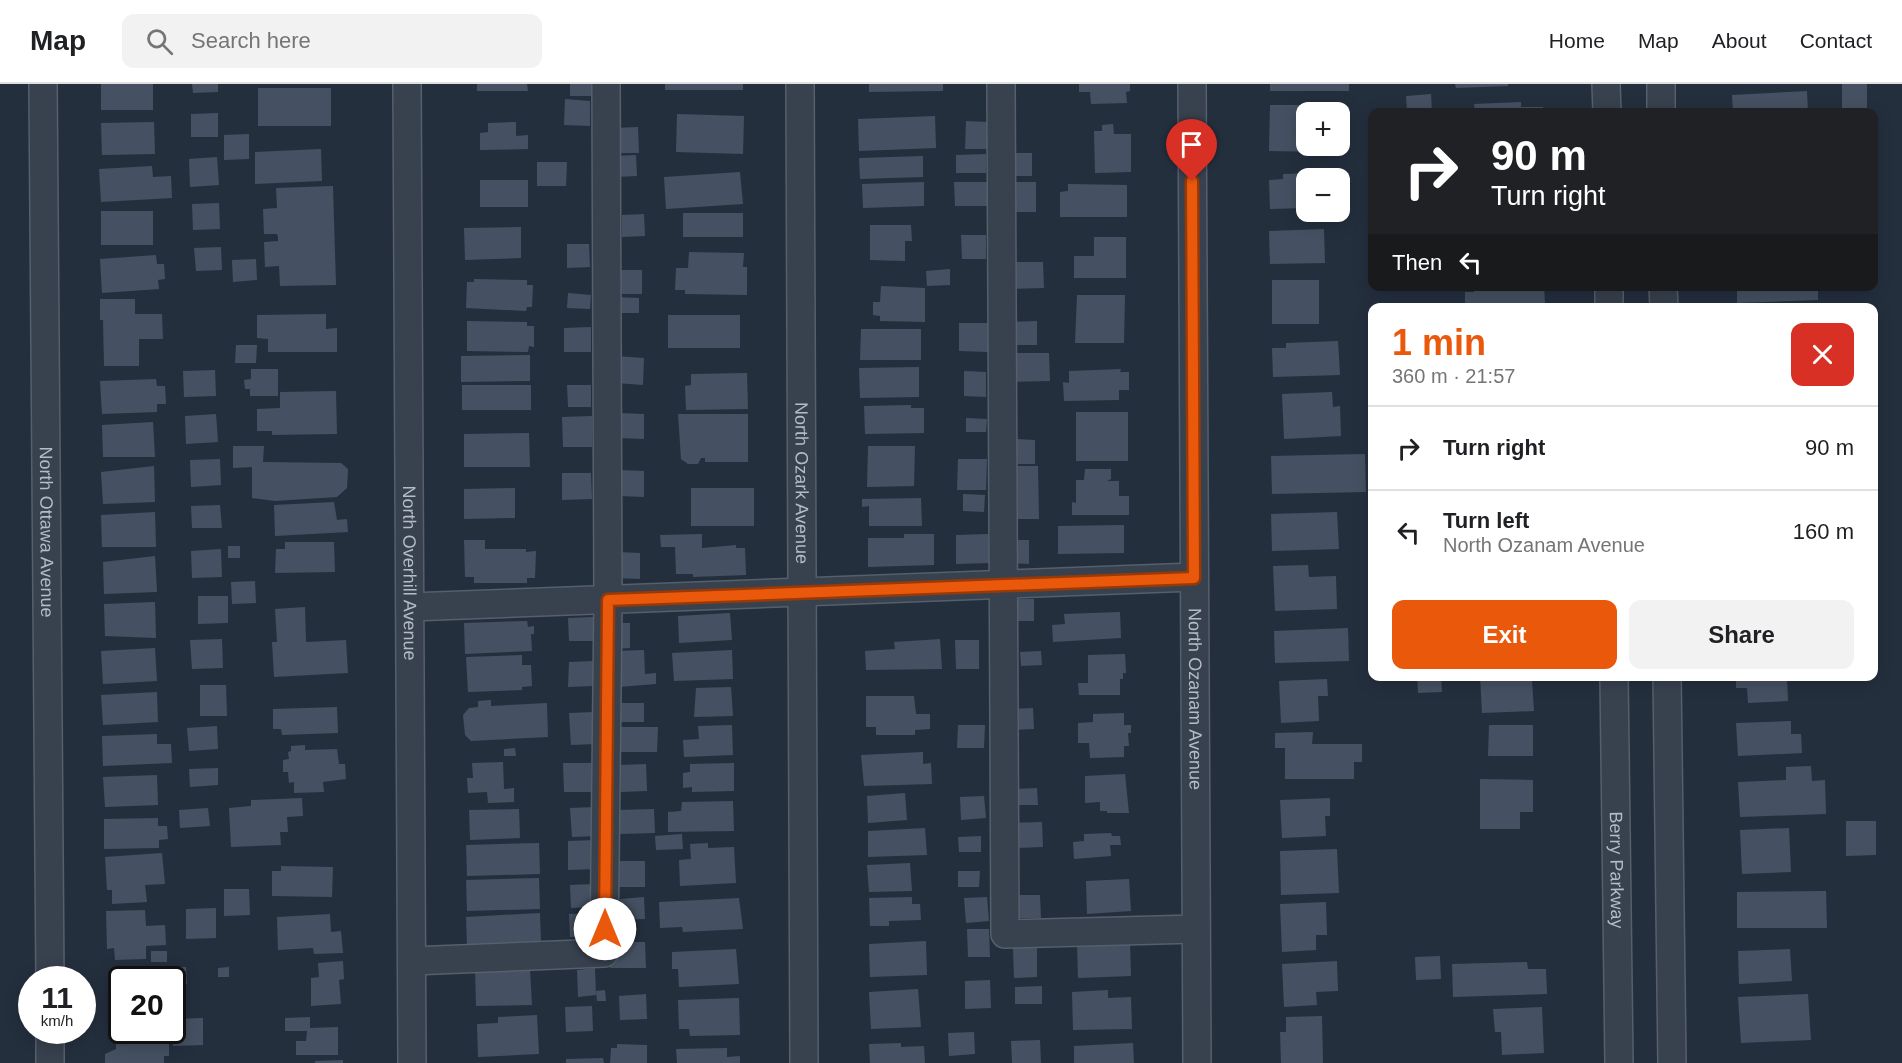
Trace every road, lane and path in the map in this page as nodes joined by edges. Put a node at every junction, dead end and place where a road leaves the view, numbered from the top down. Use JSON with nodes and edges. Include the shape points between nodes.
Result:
{"nodes":[{"id":1,"x":43,"y":84,"type":"edge"},
{"id":2,"x":407,"y":84,"type":"edge"},
{"id":3,"x":606,"y":84,"type":"edge"},
{"id":4,"x":800,"y":84,"type":"edge"},
{"id":5,"x":1001,"y":84,"type":"edge"},
{"id":6,"x":1192,"y":84,"type":"edge"},
{"id":7,"x":1606,"y":84,"type":"edge"},
{"id":8,"x":1661,"y":84,"type":"edge"},
{"id":9,"x":1607,"y":108,"type":"edge"},
{"id":10,"x":1662,"y":108,"type":"edge"},
{"id":11,"x":1194,"y":578,"type":"junction"},
{"id":12,"x":1003,"y":585,"type":"junction"},
{"id":13,"x":802,"y":593,"type":"junction"},
{"id":14,"x":608,"y":600,"type":"junction"},
{"id":15,"x":410,"y":607,"type":"junction"},
{"id":16,"x":1614,"y":681,"type":"edge"},
{"id":17,"x":1668,"y":681,"type":"edge"},
{"id":18,"x":1196,"y":929,"type":"junction"},
{"id":19,"x":412,"y":961,"type":"junction"},
{"id":20,"x":50,"y":966,"type":"edge"},
{"id":21,"x":50,"y":1044,"type":"edge"},
{"id":22,"x":51,"y":1063,"type":"edge"},
{"id":23,"x":412,"y":1063,"type":"edge"},
{"id":24,"x":804,"y":1063,"type":"edge"},
{"id":25,"x":1197,"y":1063,"type":"edge"},
{"id":26,"x":1619,"y":1063,"type":"edge"},
{"id":27,"x":1672,"y":1063,"type":"edge"}],
"edges":[{"from":1,"to":20,"type":"street","name":"North Ottawa Avenue"},
{"from":2,"to":15,"type":"street","name":"North Overhill Avenue"},
{"from":3,"to":14,"type":"street"},
{"from":4,"to":13,"type":"street","name":"North Ozark Avenue"},
{"from":5,"to":12,"type":"street"},
{"from":6,"to":11,"type":"street","name":"North Ozanam Avenue"},
{"from":7,"to":9,"type":"street"},
{"from":8,"to":10,"type":"street"},
{"from":11,"to":12,"type":"street"},
{"from":11,"to":18,"type":"street","name":"North Ozanam Avenue"},
{"from":12,"to":13,"type":"street"},
{"from":12,"to":18,"type":"street","via":[[1005,933]]},
{"from":13,"to":14,"type":"street"},
{"from":13,"to":24,"type":"street","name":"North Ozark Avenue"},
{"from":14,"to":15,"type":"street"},
{"from":14,"to":19,"type":"street","via":[[604,953]]},
{"from":15,"to":19,"type":"street","name":"North Overhill Avenue"},
{"from":16,"to":26,"type":"street","name":"Berry Parkway"},
{"from":17,"to":27,"type":"street"},
{"from":18,"to":25,"type":"street","name":"North Ozanam Avenue"},
{"from":19,"to":23,"type":"street","name":"North Overhill Avenue"},
{"from":21,"to":22,"type":"street"}]}
